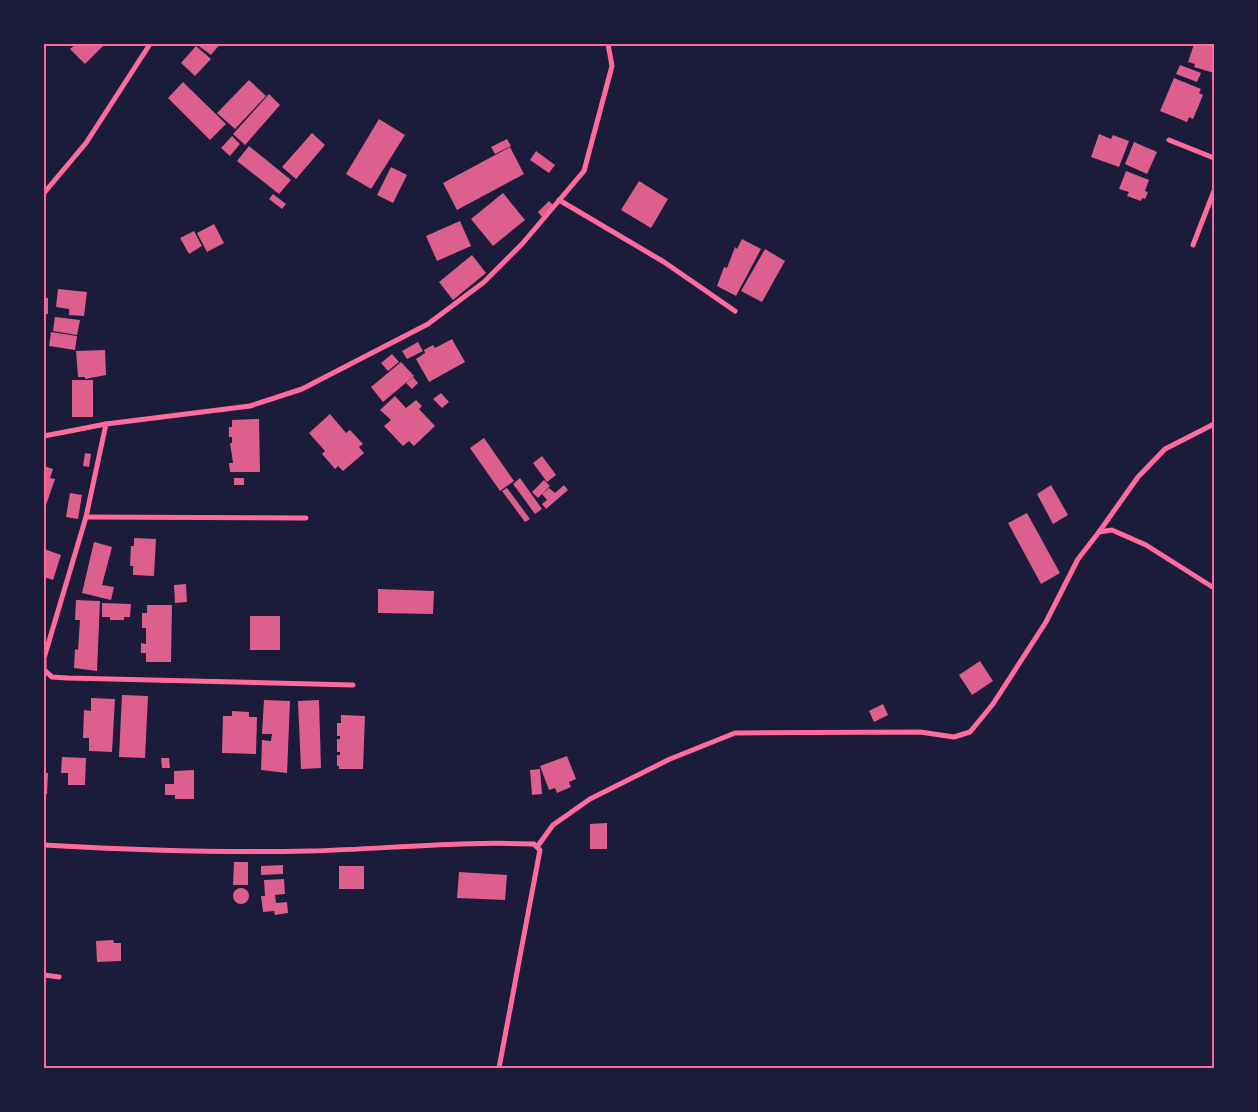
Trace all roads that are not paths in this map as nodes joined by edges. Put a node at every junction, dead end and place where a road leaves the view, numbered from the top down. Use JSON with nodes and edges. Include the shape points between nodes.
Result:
{"nodes":[{"id":1,"x":150,"y":44,"type":"edge"},
{"id":2,"x":608,"y":44,"type":"edge"},
{"id":3,"x":1169,"y":140,"type":"dead end"},
{"id":4,"x":1214,"y":158,"type":"edge"},
{"id":5,"x":1214,"y":191,"type":"edge"},
{"id":6,"x":44,"y":193,"type":"edge"},
{"id":7,"x":559,"y":200,"type":"junction"},
{"id":8,"x":1193,"y":245,"type":"dead end"},
{"id":9,"x":735,"y":311,"type":"dead end"},
{"id":10,"x":106,"y":424,"type":"junction"},
{"id":11,"x":1214,"y":424,"type":"edge"},
{"id":12,"x":44,"y":436,"type":"edge"},
{"id":13,"x":86,"y":517,"type":"junction"},
{"id":14,"x":306,"y":518,"type":"dead end"},
{"id":15,"x":1099,"y":532,"type":"junction"},
{"id":16,"x":1214,"y":588,"type":"edge"},
{"id":17,"x":353,"y":685,"type":"dead end"},
{"id":18,"x":44,"y":845,"type":"edge"},
{"id":19,"x":537,"y":848,"type":"junction"},
{"id":20,"x":44,"y":975,"type":"edge"},
{"id":21,"x":59,"y":977,"type":"dead end"},
{"id":22,"x":499,"y":1068,"type":"edge"}],
"edges":[{"from":1,"to":6,"type":"street","via":[[86,143]]},
{"from":2,"to":7,"type":"street","via":[[612,66],[584,171]]},
{"from":3,"to":4,"type":"street"},
{"from":5,"to":8,"type":"street"},
{"from":7,"to":9,"type":"street","via":[[664,262]]},
{"from":7,"to":10,"type":"street","via":[[484,282],[428,324],[302,389],[250,406]]},
{"from":10,"to":12,"type":"street"},
{"from":10,"to":13,"type":"street"},
{"from":11,"to":15,"type":"street","via":[[1165,449],[1138,477]]},
{"from":13,"to":14,"type":"street"},
{"from":13,"to":17,"type":"street","via":[[44,658],[44,670],[52,677]]},
{"from":15,"to":16,"type":"street","via":[[1112,530],[1146,545]]},
{"from":15,"to":19,"type":"street","via":[[1078,560],[1046,622],[993,704],[970,732],[954,737],[920,732],[734,733],[670,759],[590,799],[553,825]]},
{"from":18,"to":19,"type":"street","via":[[162,852],[309,851],[490,842],[534,844]]},
{"from":19,"to":22,"type":"street","via":[[540,850]]},
{"from":20,"to":21,"type":"street"}]}
